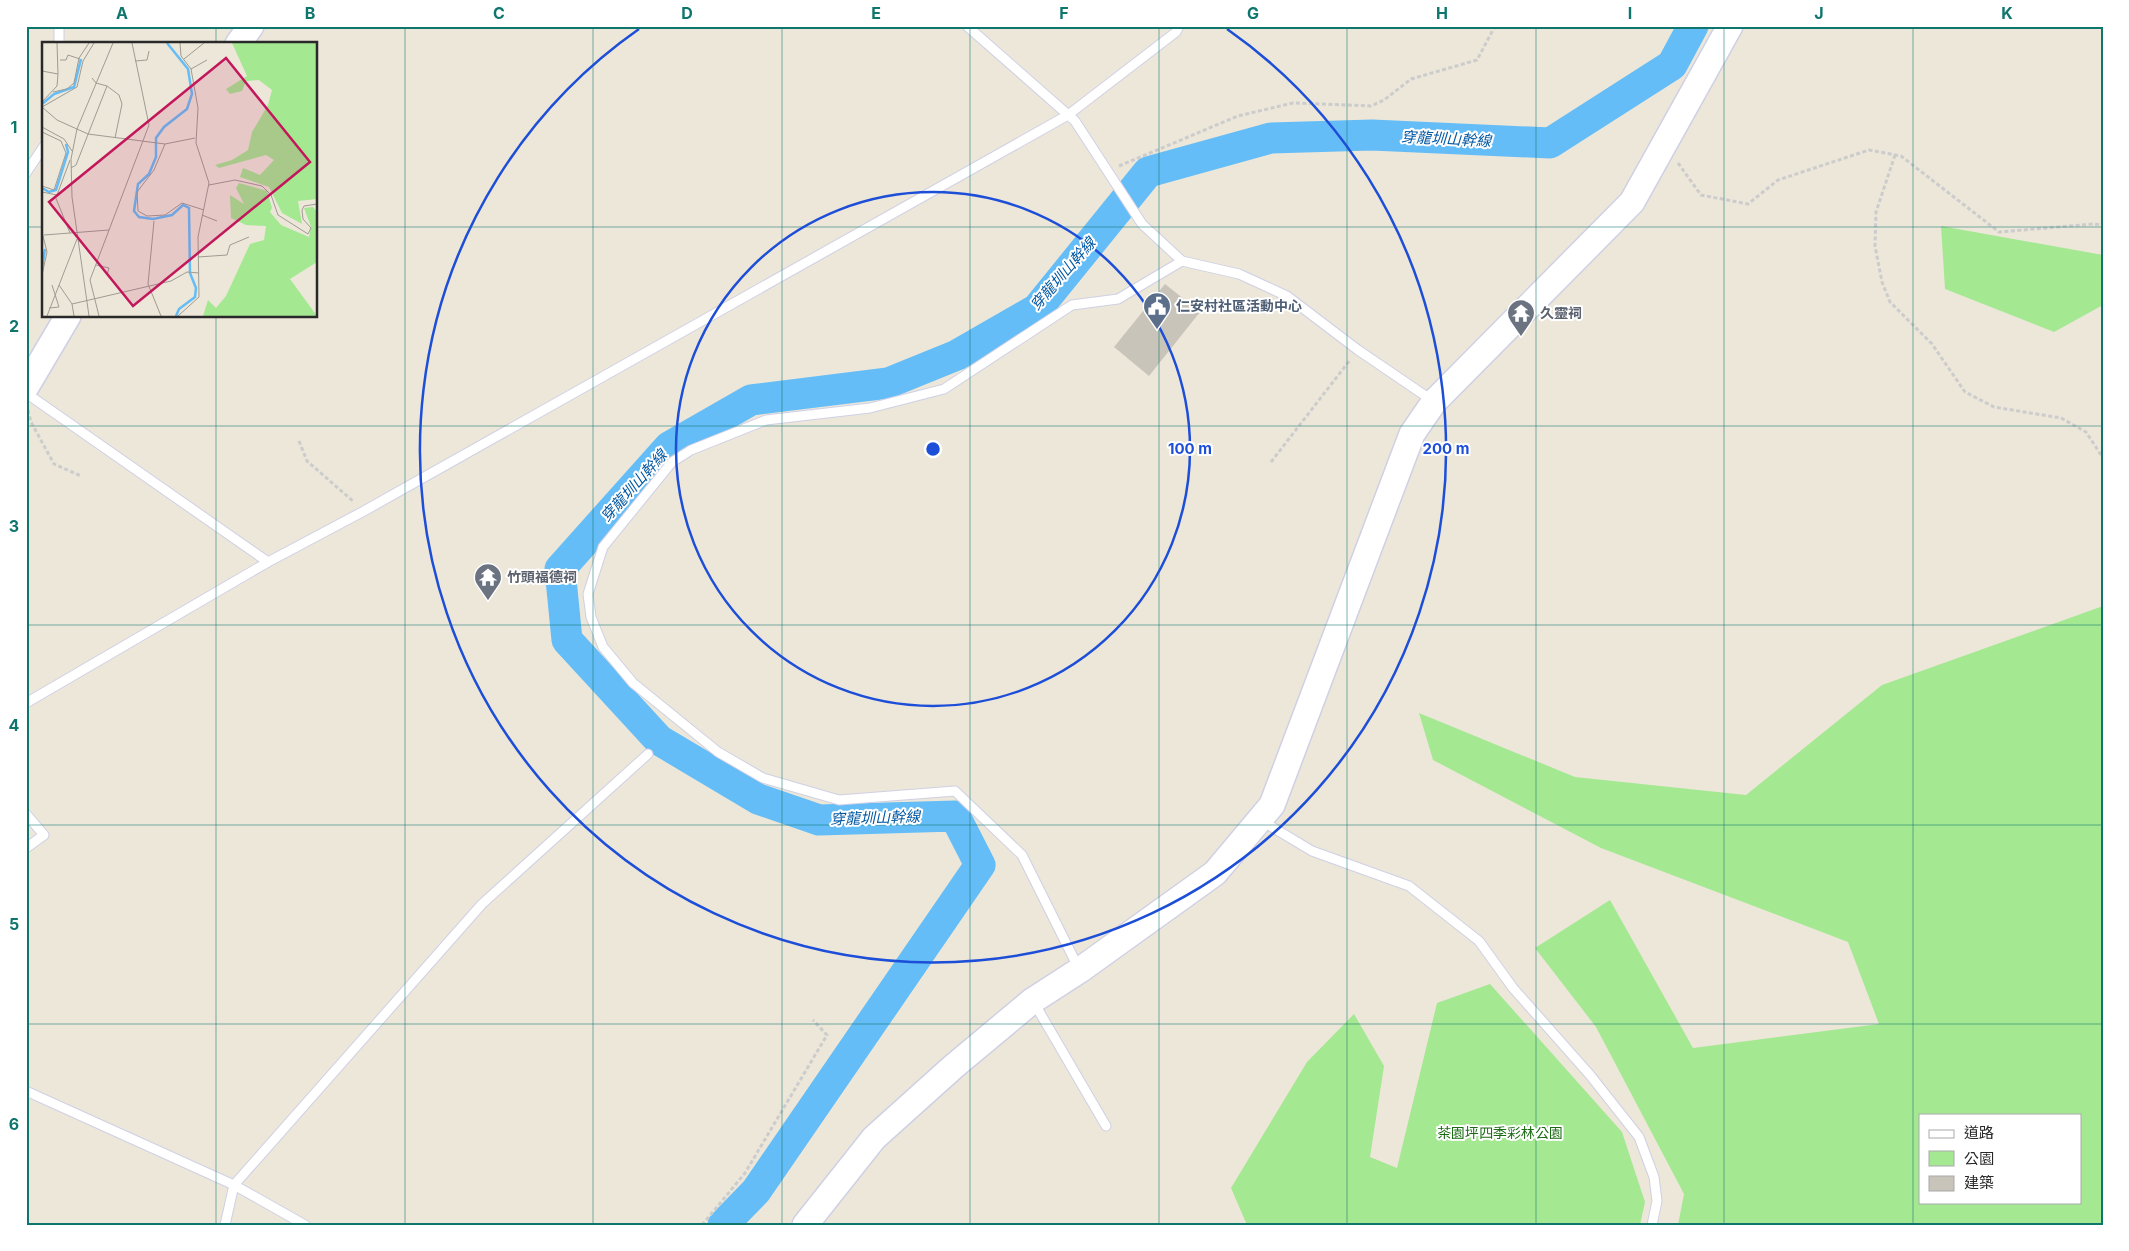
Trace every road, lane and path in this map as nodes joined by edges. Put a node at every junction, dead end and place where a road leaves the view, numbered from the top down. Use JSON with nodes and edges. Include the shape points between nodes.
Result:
{"nodes":[{"id":1,"x":59,"y":26,"type":"edge"},
{"id":2,"x":251,"y":26,"type":"edge"},
{"id":3,"x":967,"y":26,"type":"edge"},
{"id":4,"x":1179,"y":26,"type":"edge"},
{"id":5,"x":1495,"y":26,"type":"edge"},
{"id":6,"x":1730,"y":26,"type":"edge"},
{"id":7,"x":60,"y":42,"type":"edge"},
{"id":8,"x":239,"y":42,"type":"edge"},
{"id":9,"x":1068,"y":115,"type":"junction"},
{"id":10,"x":1664,"y":145,"type":"junction"},
{"id":11,"x":42,"y":149,"type":"edge"},
{"id":12,"x":1895,"y":155,"type":"junction"},
{"id":13,"x":1107,"y":172,"type":"junction"},
{"id":14,"x":26,"y":173,"type":"edge"},
{"id":15,"x":2103,"y":225,"type":"edge"},
{"id":16,"x":1182,"y":261,"type":"junction"},
{"id":17,"x":67,"y":318,"type":"edge"},
{"id":18,"x":1358,"y":350,"type":"junction"},
{"id":19,"x":26,"y":387,"type":"edge"},
{"id":20,"x":26,"y":393,"type":"edge"},
{"id":21,"x":26,"y":402,"type":"edge"},
{"id":22,"x":1434,"y":402,"type":"junction"},
{"id":23,"x":299,"y":441,"type":"dead end"},
{"id":24,"x":2103,"y":458,"type":"edge"},
{"id":25,"x":1271,"y":462,"type":"dead end"},
{"id":26,"x":81,"y":476,"type":"dead end"},
{"id":27,"x":364,"y":511,"type":"junction"},
{"id":28,"x":268,"y":562,"type":"junction"},
{"id":29,"x":26,"y":703,"type":"edge"},
{"id":30,"x":648,"y":754,"type":"dead end"},
{"id":31,"x":26,"y":814,"type":"edge"},
{"id":32,"x":1259,"y":819,"type":"junction"},
{"id":33,"x":26,"y":848,"type":"edge"},
{"id":34,"x":1080,"y":970,"type":"junction"},
{"id":35,"x":1032,"y":1001,"type":"junction"},
{"id":36,"x":813,"y":1020,"type":"dead end"},
{"id":37,"x":26,"y":1091,"type":"edge"},
{"id":38,"x":1106,"y":1126,"type":"dead end"},
{"id":39,"x":234,"y":1185,"type":"junction"},
{"id":40,"x":225,"y":1225,"type":"edge"},
{"id":41,"x":305,"y":1225,"type":"edge"},
{"id":42,"x":702,"y":1225,"type":"edge"},
{"id":43,"x":805,"y":1225,"type":"edge"},
{"id":44,"x":1652,"y":1225,"type":"edge"}],
"edges":[{"from":1,"to":7,"type":"lane"},
{"from":2,"to":8,"type":"street"},
{"from":3,"to":9,"type":"lane"},
{"from":4,"to":9,"type":"lane","via":[[1176,32]]},
{"from":5,"to":13,"type":"path","via":[[1477,60],[1411,79],[1371,106],[1293,103],[1238,116]]},
{"from":6,"to":10,"type":"street"},
{"from":9,"to":13,"type":"lane"},
{"from":9,"to":27,"type":"lane"},
{"from":10,"to":12,"type":"path","via":[[1701,195],[1748,204],[1778,180],[1869,150]]},
{"from":10,"to":22,"type":"street","via":[[1632,202]]},
{"from":11,"to":14,"type":"lane"},
{"from":12,"to":15,"type":"path","via":[[1902,156],[1999,232]]},
{"from":12,"to":24,"type":"path","via":[[1876,212],[1875,246],[1882,282],[1890,302],[1932,344],[1965,392],[1994,407],[2061,418],[2086,432]]},
{"from":13,"to":16,"type":"lane","via":[[1142,224]]},
{"from":16,"to":18,"type":"lane","via":[[1239,274],[1288,296]]},
{"from":16,"to":34,"type":"lane","via":[[1118,299],[1072,305],[944,389],[870,408],[766,420],[691,450],[672,462],[603,547],[588,594],[591,617],[603,647],[632,683],[718,752],[763,778],[838,800],[955,791],[1022,855]]},
{"from":17,"to":19,"type":"street"},
{"from":18,"to":22,"type":"lane"},
{"from":18,"to":25,"type":"path"},
{"from":20,"to":28,"type":"lane"},
{"from":21,"to":26,"type":"path","via":[[31,422],[54,464]]},
{"from":22,"to":32,"type":"street","via":[[1412,434],[1272,805]]},
{"from":23,"to":27,"type":"path","via":[[307,461]]},
{"from":27,"to":28,"type":"lane"},
{"from":28,"to":29,"type":"lane"},
{"from":30,"to":39,"type":"lane","via":[[482,904]]},
{"from":31,"to":33,"type":"lane","via":[[44,835]]},
{"from":32,"to":34,"type":"street","via":[[1215,873]]},
{"from":32,"to":44,"type":"lane","via":[[1312,851],[1409,886],[1479,941],[1513,988],[1590,1074],[1639,1137],[1654,1178],[1657,1201]]},
{"from":34,"to":35,"type":"street"},
{"from":35,"to":38,"type":"lane"},
{"from":35,"to":43,"type":"street","via":[[953,1066],[874,1138]]},
{"from":36,"to":42,"type":"path","via":[[827,1035],[745,1173]]},
{"from":37,"to":39,"type":"lane"},
{"from":39,"to":40,"type":"lane"},
{"from":39,"to":41,"type":"lane"}]}
